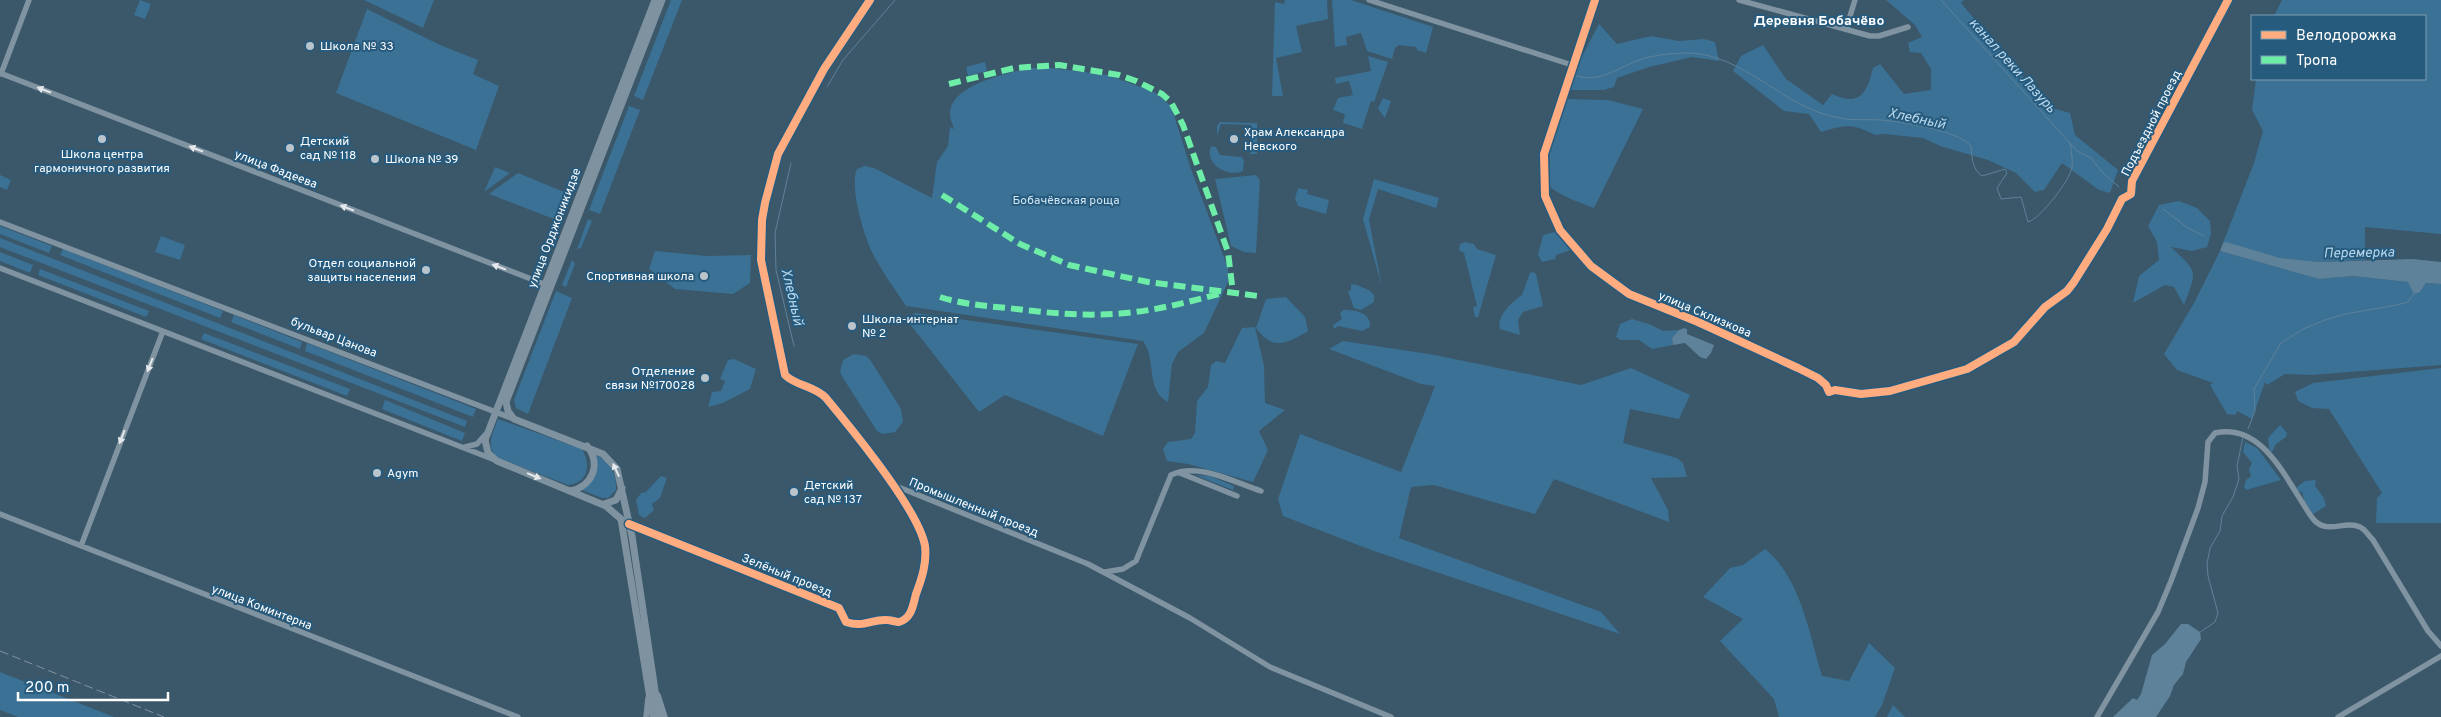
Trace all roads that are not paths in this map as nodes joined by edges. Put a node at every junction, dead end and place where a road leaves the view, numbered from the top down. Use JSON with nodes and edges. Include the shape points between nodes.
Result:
{"nodes":[{"id":1,"x":29,"y":0,"type":"edge"},
{"id":2,"x":655,"y":0,"type":"edge"},
{"id":3,"x":662,"y":0,"type":"edge"},
{"id":4,"x":870,"y":0,"type":"edge"},
{"id":5,"x":1369,"y":0,"type":"edge"},
{"id":6,"x":1595,"y":0,"type":"edge"},
{"id":7,"x":1739,"y":0,"type":"edge"},
{"id":8,"x":1855,"y":0,"type":"edge"},
{"id":9,"x":2228,"y":0,"type":"edge"},
{"id":10,"x":1908,"y":27,"type":"dead end"},
{"id":11,"x":1846,"y":29,"type":"junction"},
{"id":12,"x":1572,"y":65,"type":"junction"},
{"id":13,"x":0,"y":73,"type":"edge"},
{"id":14,"x":579,"y":195,"type":"junction"},
{"id":15,"x":583,"y":204,"type":"junction"},
{"id":16,"x":0,"y":222,"type":"edge"},
{"id":17,"x":0,"y":268,"type":"edge"},
{"id":18,"x":544,"y":284,"type":"junction"},
{"id":19,"x":162,"y":331,"type":"junction"},
{"id":20,"x":2014,"y":342,"type":"joint"},
{"id":21,"x":494,"y":411,"type":"junction"},
{"id":22,"x":514,"y":419,"type":"junction"},
{"id":23,"x":485,"y":435,"type":"junction"},
{"id":24,"x":458,"y":446,"type":"junction"},
{"id":25,"x":587,"y":446,"type":"junction"},
{"id":26,"x":497,"y":461,"type":"junction"},
{"id":27,"x":1178,"y":472,"type":"junction"},
{"id":28,"x":891,"y":484,"type":"junction"},
{"id":29,"x":622,"y":486,"type":"junction"},
{"id":30,"x":570,"y":491,"type":"junction"},
{"id":31,"x":1261,"y":491,"type":"dead end"},
{"id":32,"x":1237,"y":496,"type":"dead end"},
{"id":33,"x":599,"y":503,"type":"junction"},
{"id":34,"x":0,"y":514,"type":"edge"},
{"id":35,"x":626,"y":524,"type":"junction"},
{"id":36,"x":81,"y":546,"type":"junction"},
{"id":37,"x":1105,"y":572,"type":"junction"},
{"id":38,"x":2441,"y":646,"type":"edge"},
{"id":39,"x":2441,"y":656,"type":"edge"},
{"id":40,"x":652,"y":692,"type":"junction"},
{"id":41,"x":518,"y":717,"type":"edge"},
{"id":42,"x":646,"y":717,"type":"edge"},
{"id":43,"x":653,"y":717,"type":"edge"},
{"id":44,"x":658,"y":717,"type":"edge"},
{"id":45,"x":665,"y":717,"type":"edge"},
{"id":46,"x":1391,"y":717,"type":"edge"},
{"id":47,"x":2096,"y":717,"type":"edge"},
{"id":48,"x":2338,"y":717,"type":"edge"}],
"edges":[{"from":1,"to":13,"type":"street"},
{"from":2,"to":14,"type":"main road","name":"улица Орджоникидзе"},
{"from":3,"to":15,"type":"main road","name":"улица Орджоникидзе"},
{"from":4,"to":28,"type":"street","name":"Промышленный проезд","via":[[813,86],[775,159],[762,220],[760,254],[785,375],[824,395]]},
{"from":5,"to":12,"type":"street"},
{"from":6,"to":12,"type":"street","name":"улица Склизкова"},
{"from":7,"to":11,"type":"street"},
{"from":8,"to":11,"type":"street"},
{"from":9,"to":20,"type":"street","name":"Подъездной проезд","via":[[2132,181],[2131,194],[2122,199],[2107,229],[2067,291],[2045,307]]},
{"from":10,"to":11,"type":"street","via":[[1879,36]]},
{"from":12,"to":20,"type":"street","name":"улица Склизкова","via":[[1545,149],[1545,196],[1557,226],[1574,248],[1598,272],[1623,290],[1798,368],[1826,385],[1829,392],[1871,393],[1924,382],[1967,369]]},
{"from":18,"to":13,"type":"street","name":"улица Фадеева","one_way":true},
{"from":14,"to":15,"type":"main road"},
{"from":14,"to":18,"type":"main road","name":"улица Орджоникидзе"},
{"from":15,"to":22,"type":"main road","name":"улица Орджоникидзе","via":[[506,401]]},
{"from":16,"to":21,"type":"street","name":"бульвар Цанова"},
{"from":17,"to":19,"type":"street"},
{"from":18,"to":21,"type":"main road","name":"улица Орджоникидзе"},
{"from":19,"to":24,"type":"street"},
{"from":19,"to":36,"type":"street","one_way":true},
{"from":21,"to":22,"type":"street","name":"бульвар Цанова"},
{"from":21,"to":23,"type":"main road","name":"улица Орджоникидзе"},
{"from":22,"to":25,"type":"main road","name":"бульвар Цанова"},
{"from":23,"to":24,"type":"street","via":[[474,446]]},
{"from":23,"to":26,"type":"main road","via":[[487,450]]},
{"from":24,"to":26,"type":"street"},
{"from":29,"to":25,"type":"main road","name":"бульвар Цанова","one_way":true,"via":[[611,460]]},
{"from":25,"to":30,"type":"main road","via":[[594,458],[593,474],[583,486]]},
{"from":26,"to":30,"type":"main road","one_way":true},
{"from":27,"to":31,"type":"street","via":[[1192,470],[1213,474]]},
{"from":27,"to":32,"type":"street"},
{"from":27,"to":37,"type":"street","via":[[1171,476],[1163,490],[1136,561],[1123,569]]},
{"from":28,"to":35,"type":"street","name":"Зелёный проезд","via":[[918,526],[925,551],[924,570],[911,612],[899,622],[886,620],[862,625],[846,622],[838,608]]},
{"from":28,"to":37,"type":"street","name":"Промышленный проезд"},
{"from":29,"to":33,"type":"main road","via":[[616,500],[609,504]]},
{"from":29,"to":35,"type":"main road","name":"бульвар Цанова"},
{"from":30,"to":33,"type":"main road"},
{"from":33,"to":35,"type":"main road","via":[[615,511]]},
{"from":34,"to":36,"type":"street","name":"улица Коминтерна"},
{"from":35,"to":40,"type":"main road"},
{"from":36,"to":41,"type":"street","name":"улица Коминтерна"},
{"from":37,"to":46,"type":"street","name":"Промышленный проезд","via":[[1197,622],[1270,667]]},
{"from":38,"to":47,"type":"street","via":[[2428,631],[2362,527],[2334,527],[2315,522],[2258,442],[2243,433],[2223,431],[2215,433],[2208,442],[2206,476],[2200,499],[2158,612]]},
{"from":39,"to":48,"type":"street"},
{"from":40,"to":42,"type":"street"},
{"from":40,"to":43,"type":"main road"},
{"from":40,"to":44,"type":"main road"},
{"from":40,"to":45,"type":"street"}]}
